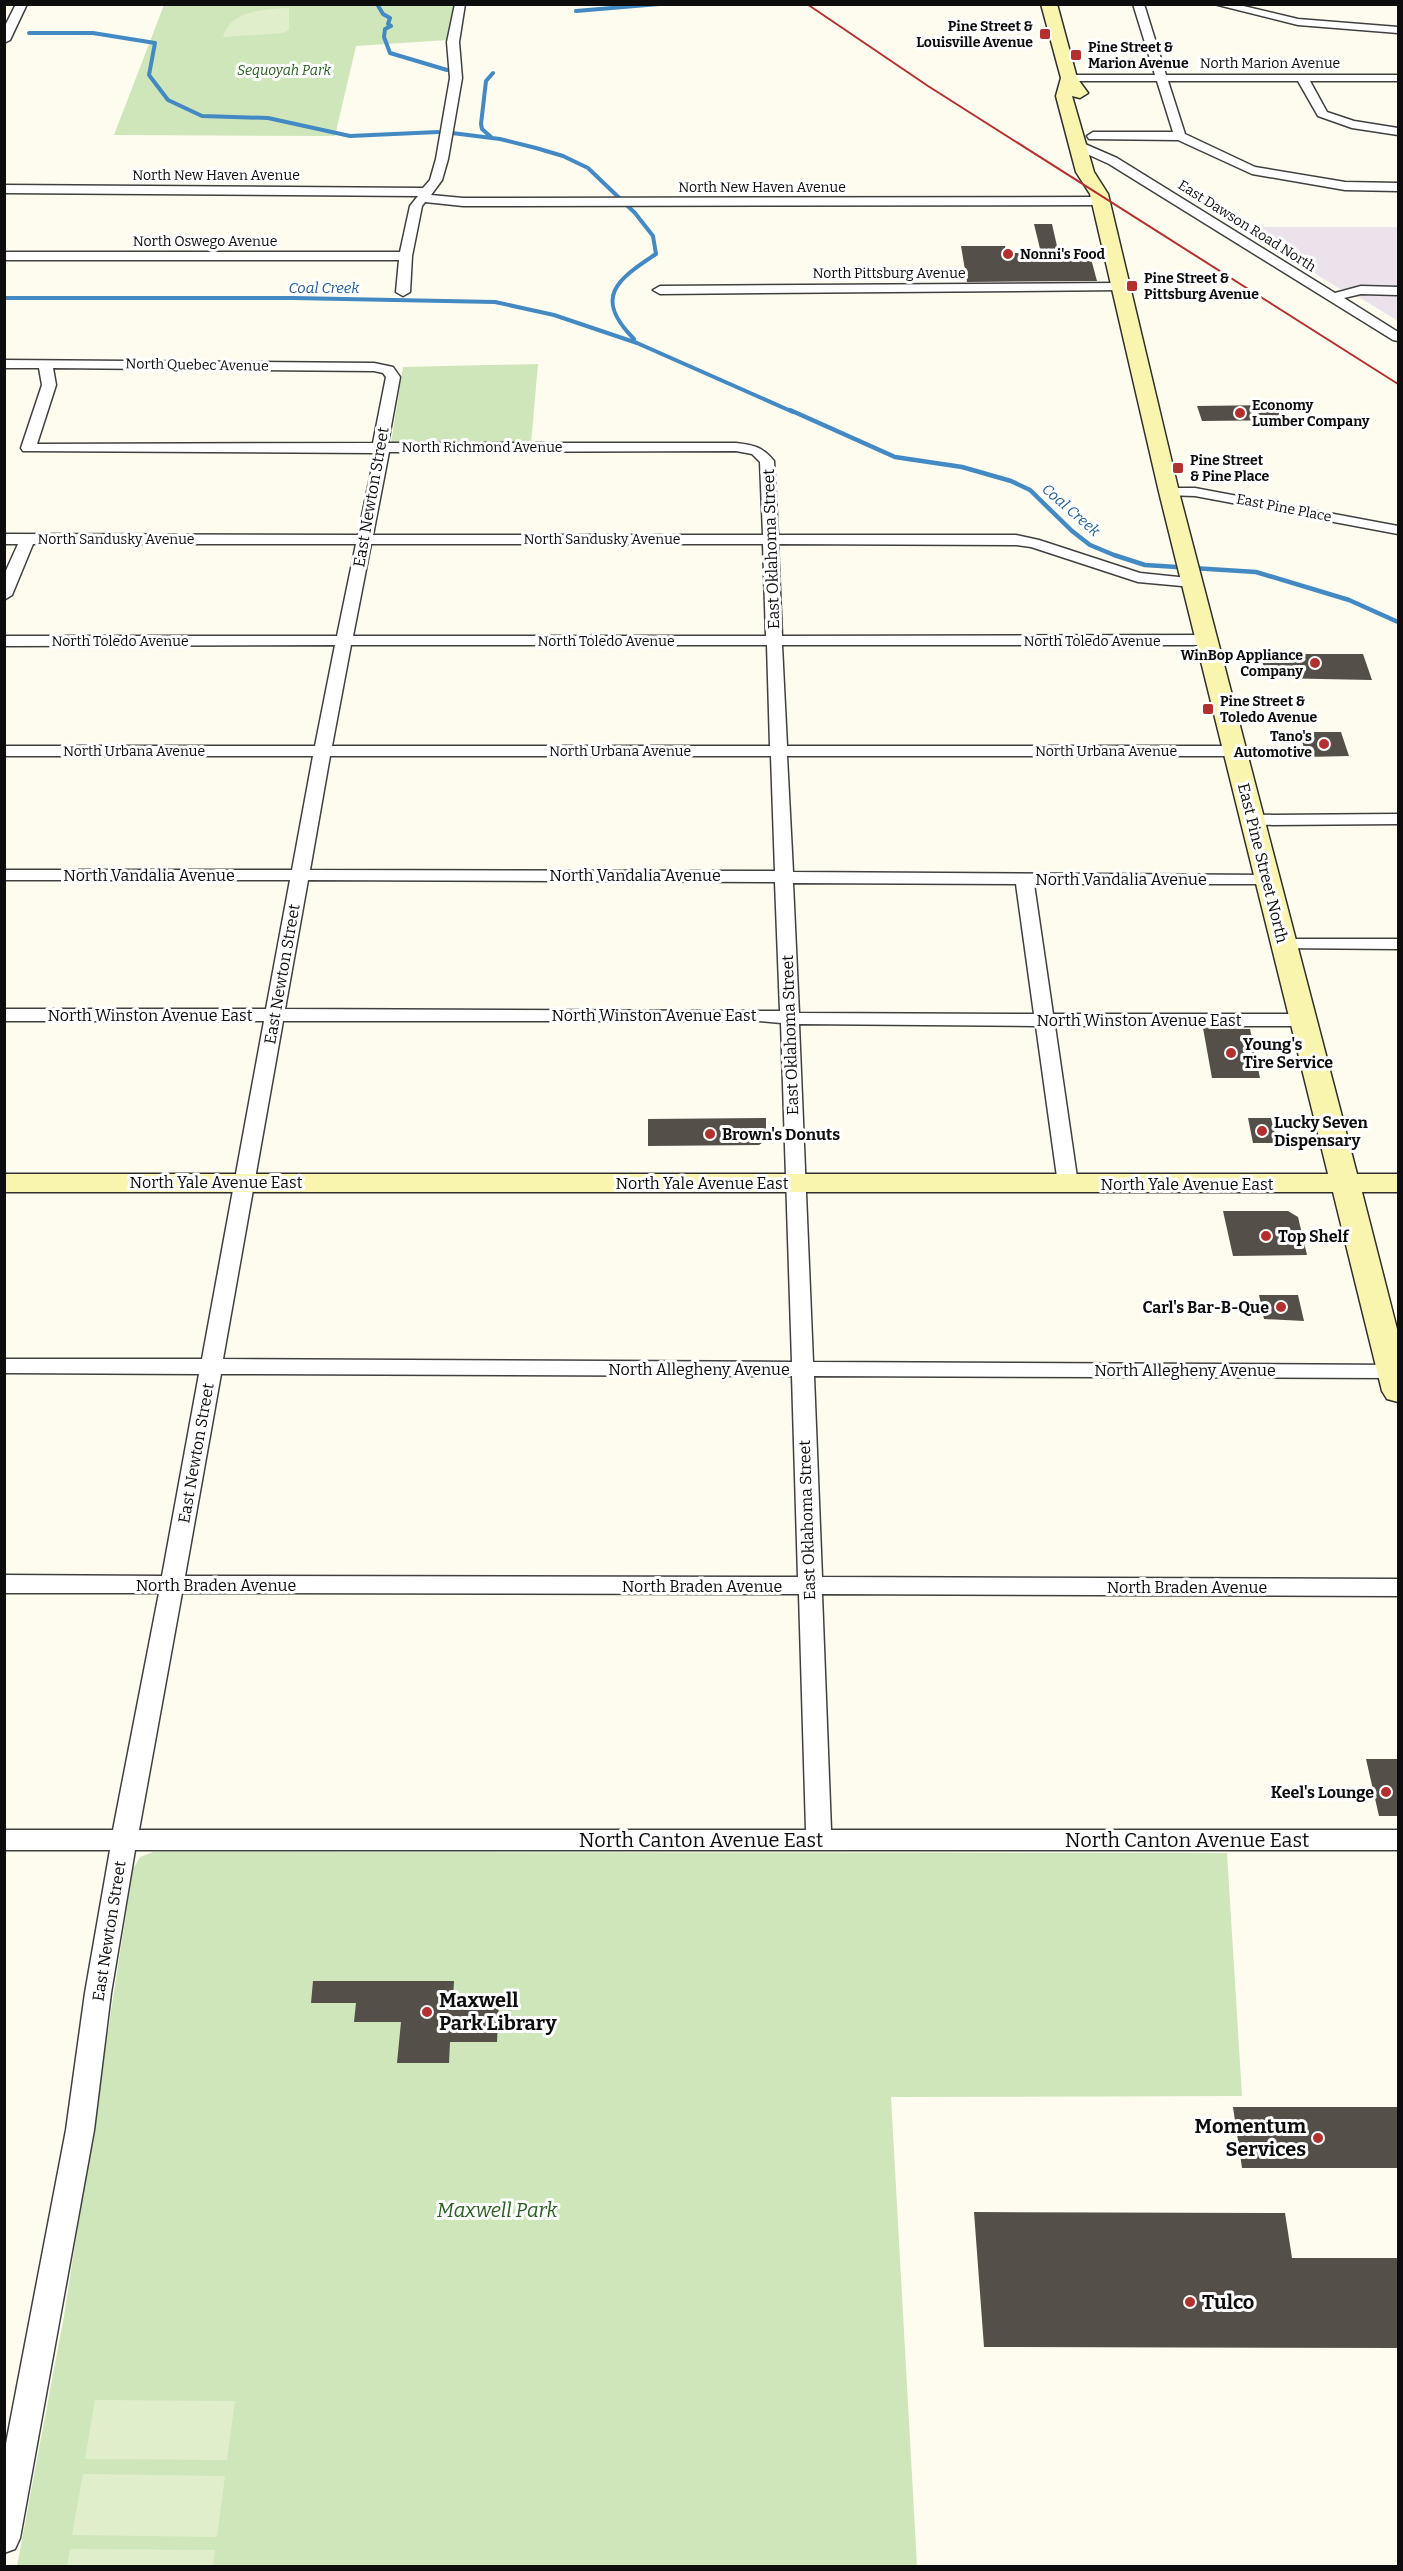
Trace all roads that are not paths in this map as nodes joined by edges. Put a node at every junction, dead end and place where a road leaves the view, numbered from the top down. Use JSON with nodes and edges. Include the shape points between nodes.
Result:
{"nodes":[{"id":1,"x":22,"y":4,"type":"edge"},
{"id":2,"x":460,"y":4,"type":"edge"},
{"id":3,"x":1049,"y":4,"type":"edge"},
{"id":4,"x":1138,"y":4,"type":"edge"},
{"id":5,"x":1219,"y":4,"type":"edge"},
{"id":6,"x":1398,"y":30,"type":"edge"},
{"id":7,"x":4,"y":40,"type":"edge"},
{"id":8,"x":1069,"y":78,"type":"junction"},
{"id":9,"x":1162,"y":78,"type":"junction"},
{"id":10,"x":1302,"y":78,"type":"junction"},
{"id":11,"x":1398,"y":78,"type":"edge"},
{"id":12,"x":1398,"y":130,"type":"edge"},
{"id":13,"x":1180,"y":136,"type":"junction"},
{"id":14,"x":1086,"y":140,"type":"junction"},
{"id":15,"x":1097,"y":154,"type":"junction"},
{"id":16,"x":1398,"y":187,"type":"edge"},
{"id":17,"x":4,"y":189,"type":"edge"},
{"id":18,"x":425,"y":195,"type":"junction"},
{"id":19,"x":1099,"y":198,"type":"junction"},
{"id":20,"x":4,"y":256,"type":"edge"},
{"id":21,"x":406,"y":256,"type":"junction"},
{"id":22,"x":1119,"y":287,"type":"junction"},
{"id":23,"x":660,"y":290,"type":"dead end"},
{"id":24,"x":1398,"y":291,"type":"edge"},
{"id":25,"x":402,"y":292,"type":"dead end"},
{"id":26,"x":1333,"y":297,"type":"junction"},
{"id":27,"x":1398,"y":337,"type":"edge"},
{"id":28,"x":4,"y":364,"type":"edge"},
{"id":29,"x":45,"y":364,"type":"junction"},
{"id":30,"x":388,"y":370,"type":"joint"},
{"id":31,"x":381,"y":447,"type":"junction"},
{"id":32,"x":756,"y":450,"type":"joint"},
{"id":33,"x":1169,"y":492,"type":"junction"},
{"id":34,"x":1398,"y":530,"type":"edge"},
{"id":35,"x":4,"y":539,"type":"edge"},
{"id":36,"x":27,"y":539,"type":"junction"},
{"id":37,"x":365,"y":539,"type":"junction"},
{"id":38,"x":771,"y":540,"type":"junction"},
{"id":39,"x":1190,"y":572,"type":"junction"},
{"id":40,"x":4,"y":595,"type":"edge"},
{"id":41,"x":1208,"y":640,"type":"junction"},
{"id":42,"x":4,"y":641,"type":"edge"},
{"id":43,"x":345,"y":641,"type":"junction"},
{"id":44,"x":775,"y":641,"type":"junction"},
{"id":45,"x":4,"y":751,"type":"edge"},
{"id":46,"x":780,"y":751,"type":"junction"},
{"id":47,"x":1236,"y":751,"type":"junction"},
{"id":48,"x":322,"y":752,"type":"junction"},
{"id":49,"x":1398,"y":819,"type":"edge"},
{"id":50,"x":1253,"y":820,"type":"junction"},
{"id":51,"x":4,"y":875,"type":"edge"},
{"id":52,"x":300,"y":876,"type":"junction"},
{"id":53,"x":783,"y":877,"type":"junction"},
{"id":54,"x":1266,"y":879,"type":"junction"},
{"id":55,"x":1024,"y":880,"type":"junction"},
{"id":56,"x":1282,"y":944,"type":"junction"},
{"id":57,"x":1398,"y":944,"type":"edge"},
{"id":58,"x":4,"y":1015,"type":"edge"},
{"id":59,"x":274,"y":1015,"type":"junction"},
{"id":60,"x":789,"y":1018,"type":"junction"},
{"id":61,"x":1302,"y":1020,"type":"junction"},
{"id":62,"x":1044,"y":1021,"type":"junction"},
{"id":63,"x":4,"y":1182,"type":"edge"},
{"id":64,"x":245,"y":1182,"type":"junction"},
{"id":65,"x":796,"y":1183,"type":"junction"},
{"id":66,"x":1346,"y":1183,"type":"junction"},
{"id":67,"x":1068,"y":1184,"type":"junction"},
{"id":68,"x":1398,"y":1184,"type":"edge"},
{"id":69,"x":4,"y":1366,"type":"edge"},
{"id":70,"x":212,"y":1367,"type":"junction"},
{"id":71,"x":801,"y":1370,"type":"junction"},
{"id":72,"x":1396,"y":1381,"type":"edge"},
{"id":73,"x":4,"y":1584,"type":"edge"},
{"id":74,"x":172,"y":1586,"type":"junction"},
{"id":75,"x":810,"y":1586,"type":"junction"},
{"id":76,"x":1398,"y":1587,"type":"edge"},
{"id":77,"x":4,"y":1840,"type":"edge"},
{"id":78,"x":124,"y":1840,"type":"junction"},
{"id":79,"x":819,"y":1840,"type":"junction"},
{"id":80,"x":1398,"y":1840,"type":"edge"},
{"id":81,"x":4,"y":2538,"type":"edge"}],
"edges":[{"from":1,"to":7,"type":"street"},
{"from":2,"to":18,"type":"street","via":[[453,42],[456,78],[442,159],[436,180]]},
{"from":3,"to":8,"type":"main road","name":"East Pine Street North"},
{"from":4,"to":9,"type":"street"},
{"from":5,"to":6,"type":"street","via":[[1298,22]]},
{"from":8,"to":9,"type":"street","name":"North Marion Avenue"},
{"from":8,"to":14,"type":"main road","name":"East Pine Street North","via":[[1065,96]]},
{"from":8,"to":14,"type":"main road","name":"East Pine Street North","via":[[1083,96]]},
{"from":9,"to":10,"type":"street","name":"North Marion Avenue"},
{"from":9,"to":13,"type":"street"},
{"from":10,"to":11,"type":"street","name":"North Marion Avenue"},
{"from":10,"to":12,"type":"street","via":[[1322,114],[1352,124]]},
{"from":13,"to":14,"type":"street"},
{"from":13,"to":16,"type":"street","via":[[1251,170],[1345,186]]},
{"from":14,"to":15,"type":"main road","name":"East Pine Street North"},
{"from":14,"to":19,"type":"main road","name":"East Pine Street North","via":[[1085,172]]},
{"from":15,"to":19,"type":"main road","name":"East Pine Street North","via":[[1102,171]]},
{"from":15,"to":26,"type":"street","name":"East Dawson Road North"},
{"from":17,"to":18,"type":"street","name":"North New Haven Avenue"},
{"from":18,"to":19,"type":"street","name":"North New Haven Avenue","via":[[448,202]]},
{"from":18,"to":21,"type":"street","via":[[416,206]]},
{"from":19,"to":22,"type":"main road","name":"East Pine Street North"},
{"from":20,"to":21,"type":"street","name":"North Oswego Avenue"},
{"from":21,"to":25,"type":"street"},
{"from":22,"to":23,"type":"street","name":"North Pittsburg Avenue"},
{"from":22,"to":33,"type":"main road","name":"East Pine Street North"},
{"from":24,"to":26,"type":"street","via":[[1361,290]]},
{"from":26,"to":27,"type":"street","name":"East Dawson Road North"},
{"from":28,"to":29,"type":"street","name":"North Quebec Avenue"},
{"from":29,"to":30,"type":"street","name":"North Quebec Avenue"},
{"from":29,"to":31,"type":"street","name":"North Richmond Avenue","via":[[49,385],[28,447]]},
{"from":30,"to":31,"type":"street","name":"East Newton Street","via":[[393,377]]},
{"from":31,"to":32,"type":"street","name":"North Richmond Avenue"},
{"from":31,"to":37,"type":"street","name":"East Newton Street"},
{"from":32,"to":38,"type":"street","name":"East Oklahoma Street","via":[[767,461]]},
{"from":33,"to":34,"type":"street","name":"East Pine Place","via":[[1195,492]]},
{"from":33,"to":39,"type":"main road","name":"East Pine Street North"},
{"from":35,"to":36,"type":"street","name":"North Sandusky Avenue"},
{"from":36,"to":37,"type":"street","name":"North Sandusky Avenue"},
{"from":36,"to":40,"type":"street"},
{"from":37,"to":38,"type":"street","name":"North Sandusky Avenue"},
{"from":37,"to":43,"type":"street","name":"East Newton Street"},
{"from":38,"to":39,"type":"street","name":"North Sandusky Avenue","via":[[1016,540],[1138,577]]},
{"from":38,"to":44,"type":"street","name":"East Oklahoma Street"},
{"from":39,"to":41,"type":"main road","name":"East Pine Street North"},
{"from":41,"to":44,"type":"street","name":"North Toledo Avenue"},
{"from":41,"to":47,"type":"main road","name":"East Pine Street North"},
{"from":42,"to":43,"type":"street","name":"North Toledo Avenue"},
{"from":43,"to":44,"type":"street","name":"North Toledo Avenue"},
{"from":43,"to":48,"type":"street","name":"East Newton Street"},
{"from":44,"to":46,"type":"street","name":"East Oklahoma Street"},
{"from":45,"to":48,"type":"street","name":"North Urbana Avenue"},
{"from":46,"to":47,"type":"street","name":"North Urbana Avenue"},
{"from":46,"to":48,"type":"street","name":"North Urbana Avenue"},
{"from":46,"to":53,"type":"street","name":"East Oklahoma Street"},
{"from":47,"to":50,"type":"main road","name":"East Pine Street North"},
{"from":48,"to":52,"type":"street","name":"East Newton Street"},
{"from":49,"to":50,"type":"street"},
{"from":50,"to":54,"type":"main road","name":"East Pine Street North"},
{"from":51,"to":52,"type":"street","name":"North Vandalia Avenue"},
{"from":52,"to":53,"type":"street","name":"North Vandalia Avenue"},
{"from":52,"to":59,"type":"street","name":"East Newton Street"},
{"from":53,"to":55,"type":"street","name":"North Vandalia Avenue"},
{"from":53,"to":60,"type":"street","name":"East Oklahoma Street"},
{"from":54,"to":55,"type":"street","name":"North Vandalia Avenue"},
{"from":54,"to":56,"type":"main road","name":"East Pine Street North"},
{"from":55,"to":62,"type":"street"},
{"from":56,"to":57,"type":"street"},
{"from":56,"to":61,"type":"main road","name":"East Pine Street North"},
{"from":58,"to":59,"type":"street","name":"North Winston Avenue East"},
{"from":59,"to":60,"type":"street","name":"North Winston Avenue East"},
{"from":59,"to":64,"type":"street","name":"East Newton Street"},
{"from":60,"to":62,"type":"street","name":"North Winston Avenue East"},
{"from":60,"to":65,"type":"street","name":"East Oklahoma Street"},
{"from":61,"to":62,"type":"street","name":"North Winston Avenue East"},
{"from":61,"to":66,"type":"main road","name":"East Pine Street North"},
{"from":62,"to":67,"type":"street"},
{"from":63,"to":64,"type":"main road","name":"North Yale Avenue East"},
{"from":64,"to":65,"type":"main road","name":"North Yale Avenue East"},
{"from":64,"to":70,"type":"street","name":"East Newton Street"},
{"from":65,"to":67,"type":"main road","name":"North Yale Avenue East"},
{"from":65,"to":71,"type":"street","name":"East Oklahoma Street"},
{"from":66,"to":67,"type":"main road","name":"North Yale Avenue East"},
{"from":66,"to":68,"type":"main road","name":"North Yale Avenue East"},
{"from":66,"to":72,"type":"main road","name":"East Pine Street North"},
{"from":69,"to":70,"type":"street","name":"North Allegheny Avenue"},
{"from":70,"to":71,"type":"street","name":"North Allegheny Avenue"},
{"from":70,"to":74,"type":"street","name":"East Newton Street"},
{"from":71,"to":72,"type":"street","name":"North Allegheny Avenue"},
{"from":71,"to":75,"type":"street","name":"East Oklahoma Street"},
{"from":73,"to":74,"type":"street","name":"North Braden Avenue"},
{"from":74,"to":75,"type":"street","name":"North Braden Avenue"},
{"from":74,"to":78,"type":"street","name":"East Newton Street"},
{"from":75,"to":76,"type":"street","name":"North Braden Avenue"},
{"from":75,"to":79,"type":"street","name":"East Oklahoma Street"},
{"from":77,"to":78,"type":"street","name":"North Canton Avenue East"},
{"from":78,"to":79,"type":"street","name":"North Canton Avenue East"},
{"from":78,"to":81,"type":"street","name":"East Newton Street","via":[[80,2130]]},
{"from":79,"to":80,"type":"street","name":"North Canton Avenue East"}]}
